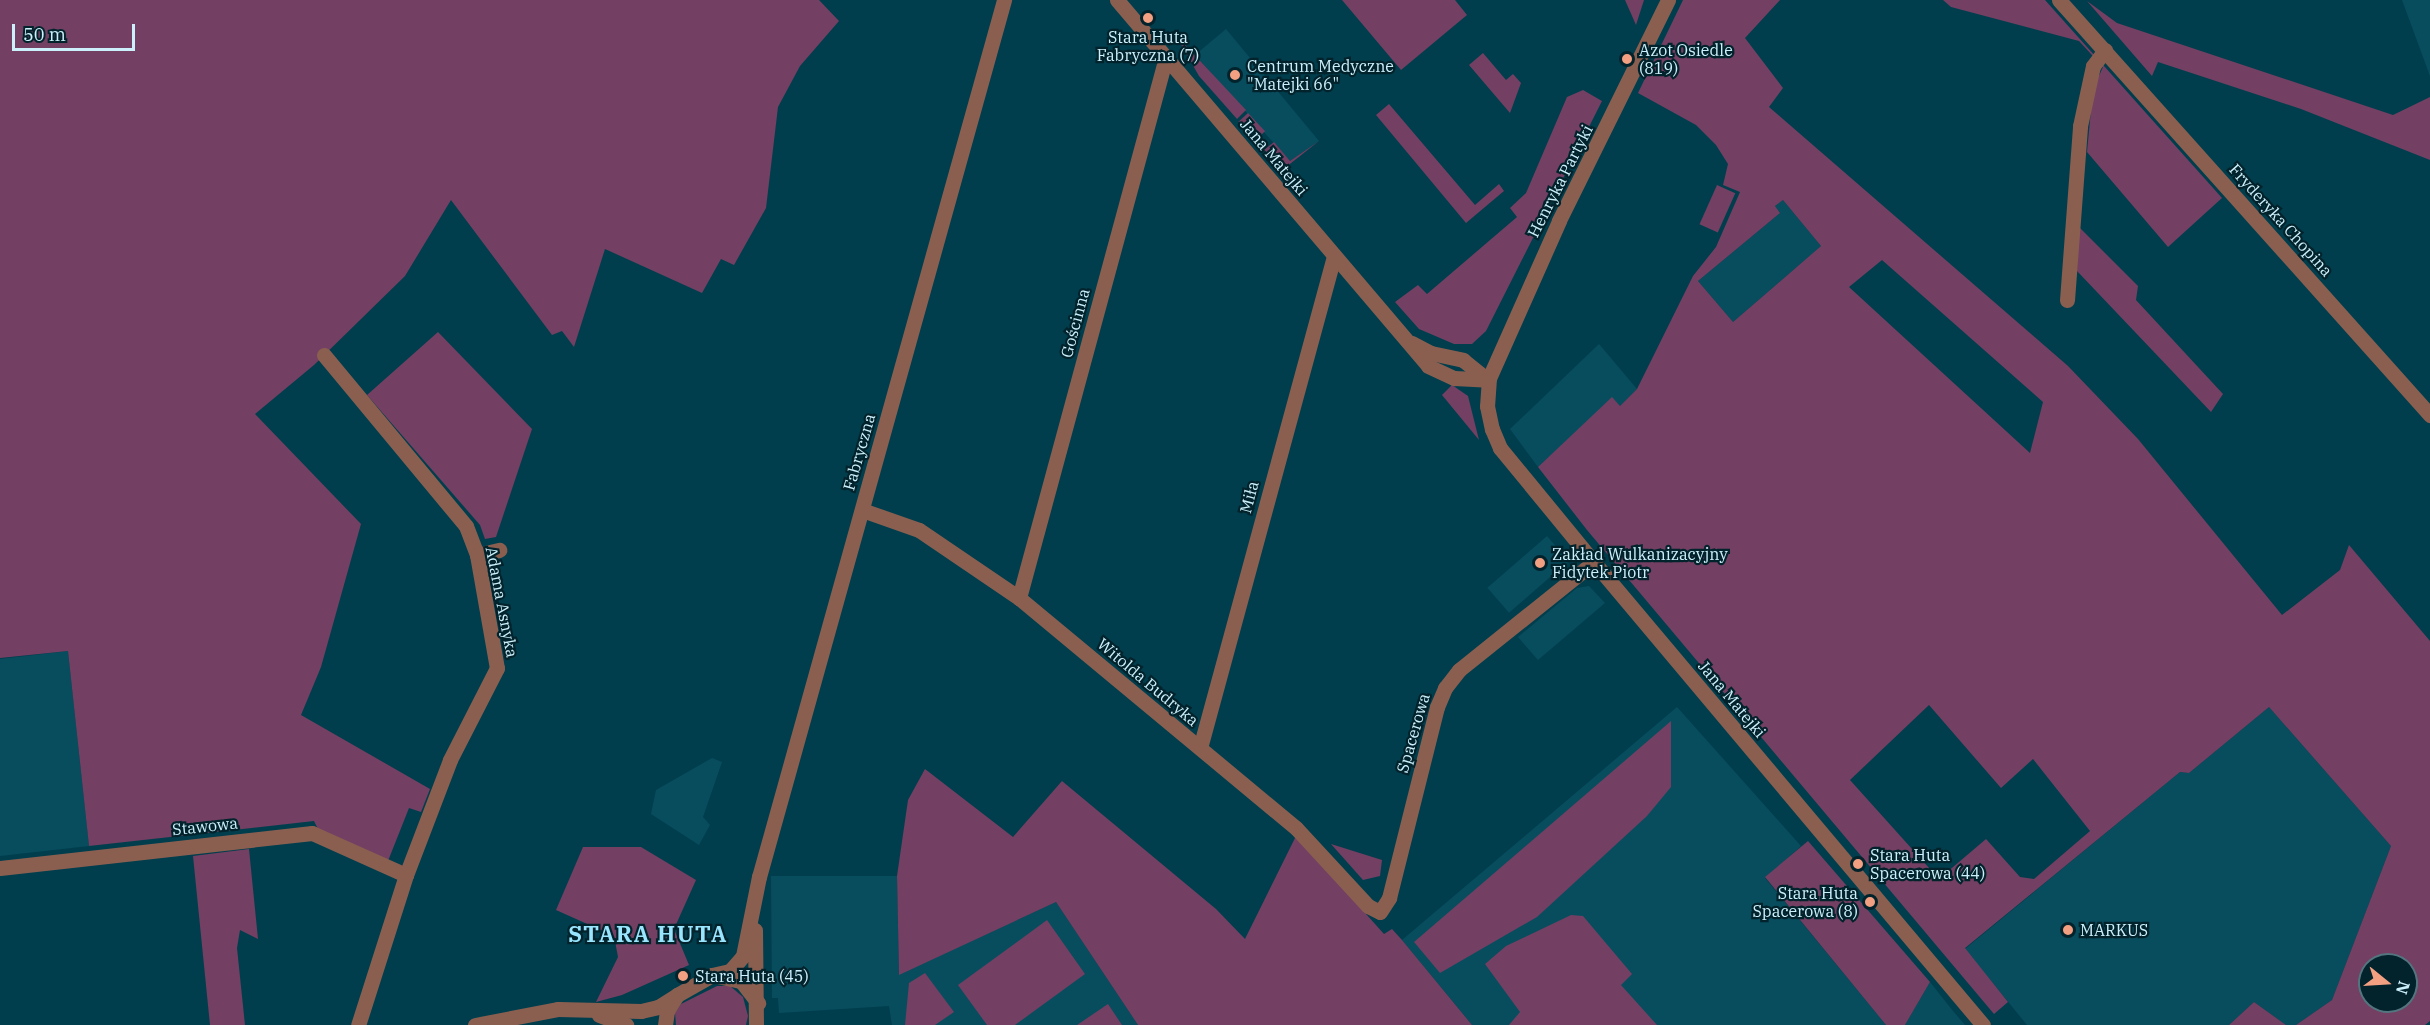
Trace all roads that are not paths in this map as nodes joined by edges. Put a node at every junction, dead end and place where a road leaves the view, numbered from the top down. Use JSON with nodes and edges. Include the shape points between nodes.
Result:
{"nodes":[{"id":1,"x":1004,"y":0,"type":"edge"},
{"id":2,"x":1117,"y":0,"type":"edge"},
{"id":3,"x":1668,"y":0,"type":"edge"},
{"id":4,"x":2059,"y":0,"type":"edge"},
{"id":5,"x":2105,"y":50,"type":"junction"},
{"id":6,"x":1166,"y":57,"type":"junction"},
{"id":7,"x":1334,"y":256,"type":"junction"},
{"id":8,"x":2067,"y":300,"type":"dead end"},
{"id":9,"x":324,"y":355,"type":"dead end"},
{"id":10,"x":1488,"y":380,"type":"junction"},
{"id":11,"x":2430,"y":415,"type":"edge"},
{"id":12,"x":862,"y":510,"type":"junction"},
{"id":13,"x":498,"y":550,"type":"dead end"},
{"id":14,"x":477,"y":555,"type":"junction"},
{"id":15,"x":1594,"y":562,"type":"junction"},
{"id":16,"x":1019,"y":598,"type":"junction"},
{"id":17,"x":1200,"y":748,"type":"junction"},
{"id":18,"x":0,"y":868,"type":"edge"},
{"id":19,"x":406,"y":875,"type":"junction"},
{"id":20,"x":1385,"y":906,"type":"joint"},
{"id":21,"x":753,"y":915,"type":"junction"},
{"id":22,"x":712,"y":975,"type":"junction"},
{"id":23,"x":677,"y":995,"type":"junction"},
{"id":24,"x":758,"y":1003,"type":"junction"},
{"id":25,"x":588,"y":1011,"type":"junction"},
{"id":26,"x":641,"y":1011,"type":"junction"},
{"id":27,"x":358,"y":1025,"type":"edge"},
{"id":28,"x":475,"y":1025,"type":"edge"},
{"id":29,"x":628,"y":1025,"type":"edge"},
{"id":30,"x":665,"y":1025,"type":"edge"},
{"id":31,"x":756,"y":1025,"type":"edge"},
{"id":32,"x":1983,"y":1025,"type":"edge"}],
"edges":[{"from":1,"to":12,"type":"street","name":"Fabryczna"},
{"from":2,"to":6,"type":"street","name":"Jana Matejki"},
{"from":3,"to":10,"type":"street","name":"Henryka Partyki","via":[[1559,221]]},
{"from":4,"to":5,"type":"street","name":"Fryderyka Chopina"},
{"from":5,"to":8,"type":"street","via":[[2093,66],[2080,126]]},
{"from":5,"to":11,"type":"street","name":"Fryderyka Chopina"},
{"from":6,"to":7,"type":"street","name":"Jana Matejki"},
{"from":6,"to":16,"type":"street","name":"Gościnna"},
{"from":7,"to":10,"type":"street","name":"Jana Matejki","via":[[1403,338],[1431,353],[1463,360]]},
{"from":7,"to":17,"type":"street","name":"Miła"},
{"from":9,"to":14,"type":"street","name":"Adama Asnyka","via":[[466,526]]},
{"from":10,"to":15,"type":"street","name":"Jana Matejki","via":[[1487,406],[1500,448]]},
{"from":12,"to":16,"type":"street","name":"Witolda Budryka","via":[[926,534]]},
{"from":12,"to":21,"type":"street","name":"Fabryczna","via":[[759,877]]},
{"from":13,"to":14,"type":"street"},
{"from":14,"to":19,"type":"street","name":"Adama Asnyka","via":[[495,651],[495,679],[450,760]]},
{"from":15,"to":20,"type":"street","name":"Spacerowa","via":[[1459,670],[1445,688]]},
{"from":15,"to":32,"type":"street","name":"Jana Matejki"},
{"from":16,"to":17,"type":"street","name":"Witolda Budryka"},
{"from":17,"to":20,"type":"street","name":"Witolda Budryka","via":[[1296,828],[1373,910],[1380,912]]},
{"from":18,"to":19,"type":"street","name":"Stawowa","via":[[312,833]]},
{"from":19,"to":27,"type":"street","name":"Adama Asnyka"},
{"from":21,"to":22,"type":"street","name":"Fabryczna","via":[[740,963],[730,971]]},
{"from":21,"to":24,"type":"street","name":"Fabryczna"},
{"from":22,"to":23,"type":"street"},
{"from":22,"to":24,"type":"street","via":[[741,981]]},
{"from":23,"to":26,"type":"street","via":[[658,1007]]},
{"from":23,"to":30,"type":"street","via":[[667,1011]]},
{"from":24,"to":31,"type":"street","name":"Fabryczna"},
{"from":25,"to":26,"type":"street"},
{"from":25,"to":28,"type":"street","via":[[558,1009]]},
{"from":25,"to":29,"type":"street"},
{"from":26,"to":29,"type":"street"}]}
